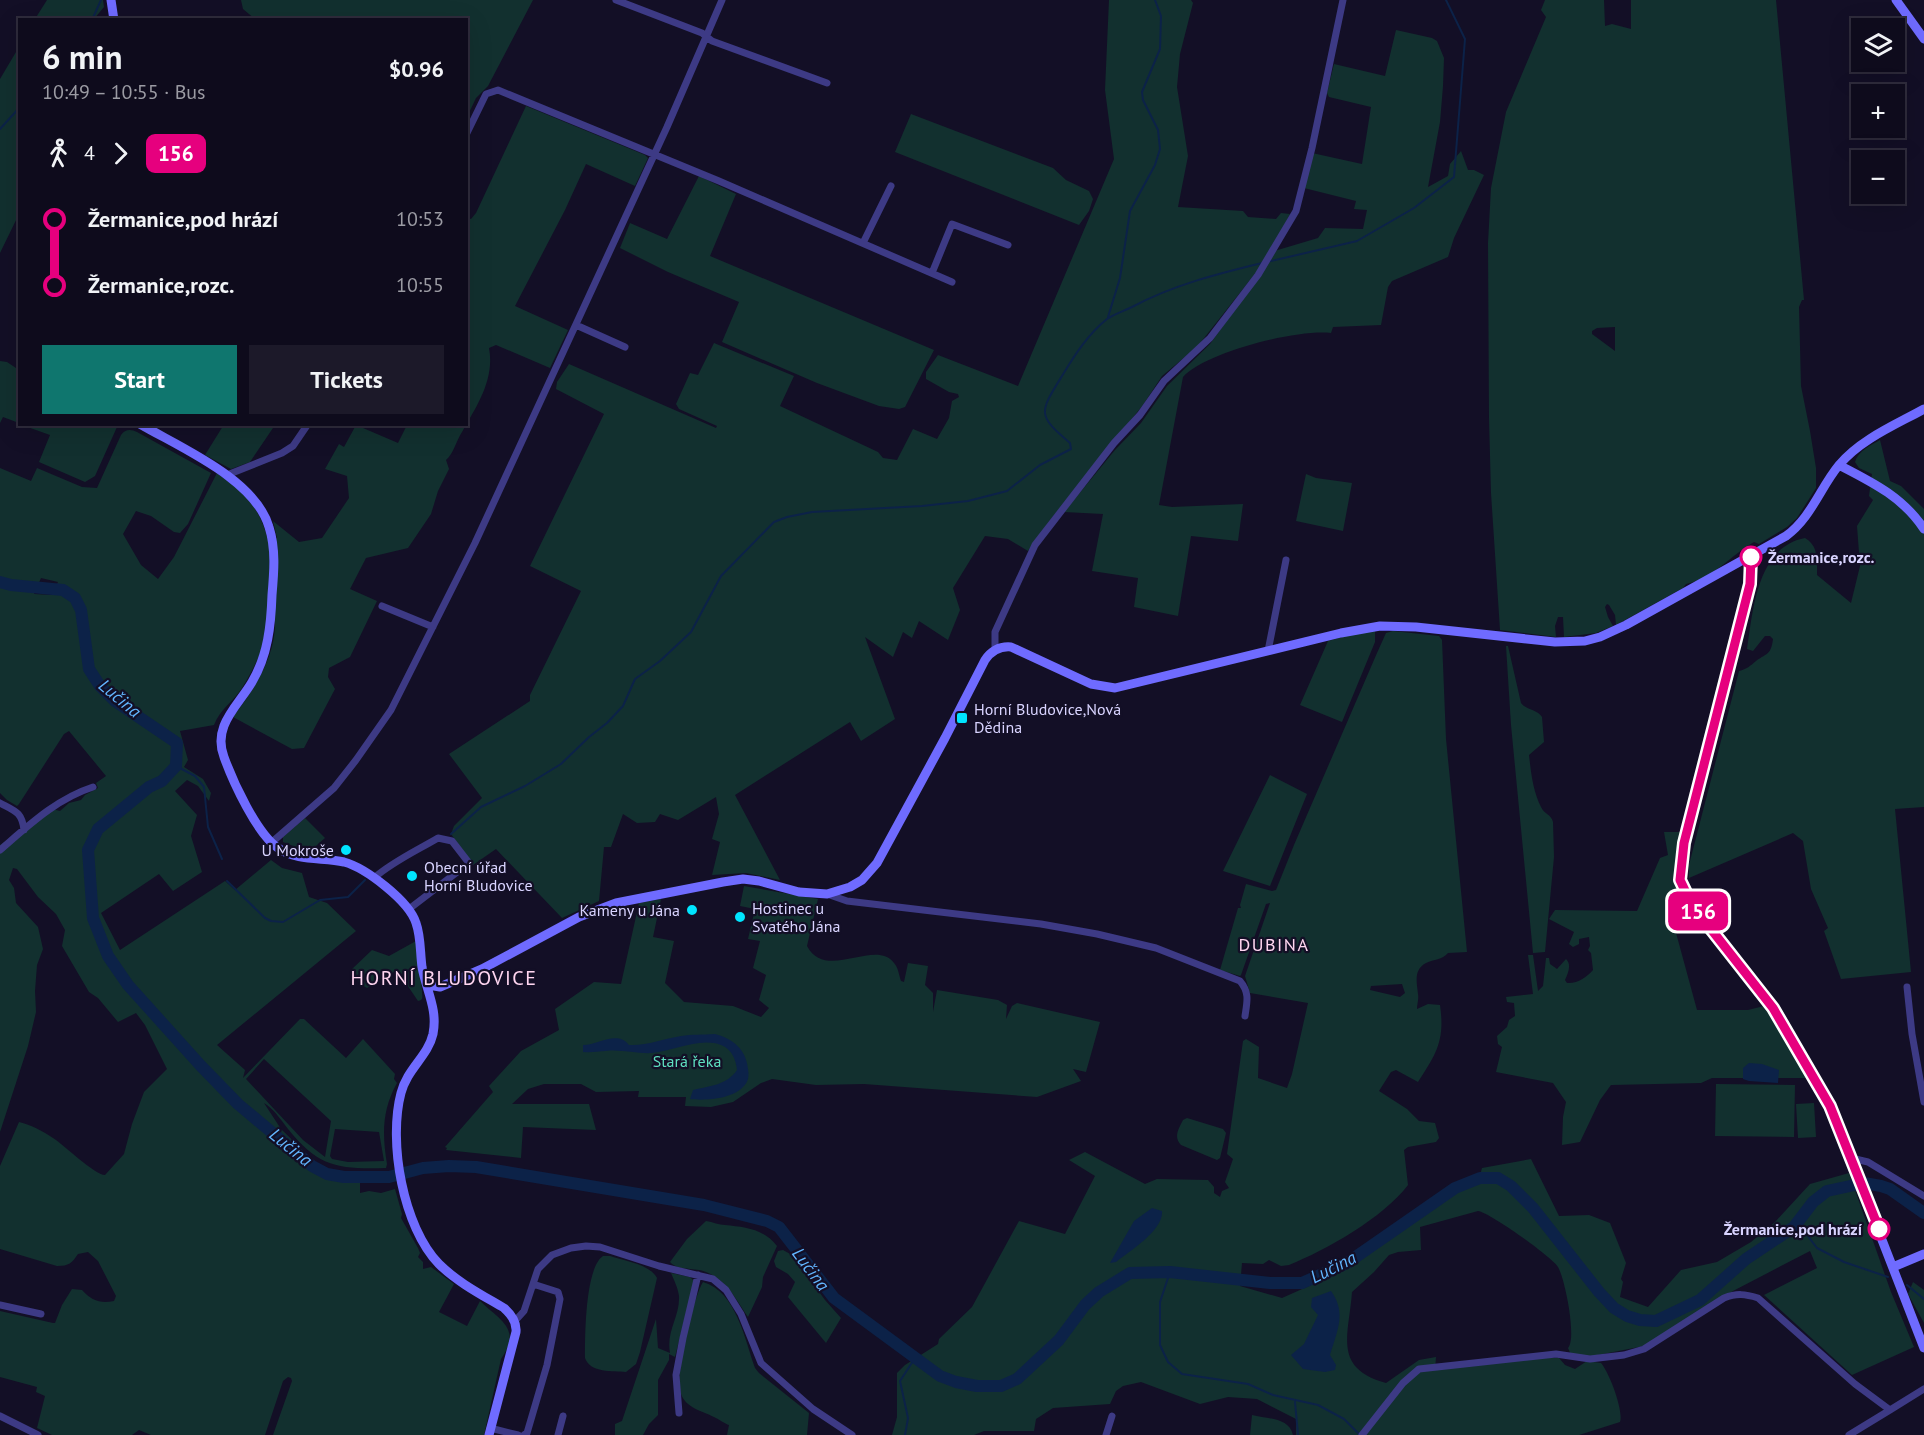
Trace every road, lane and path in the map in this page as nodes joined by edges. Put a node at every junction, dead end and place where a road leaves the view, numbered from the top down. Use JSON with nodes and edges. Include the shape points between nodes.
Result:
{"nodes":[{"id":1,"x":111,"y":0,"type":"edge"},
{"id":2,"x":616,"y":0,"type":"edge"},
{"id":3,"x":722,"y":0,"type":"edge"},
{"id":4,"x":1343,"y":0,"type":"edge"},
{"id":5,"x":1896,"y":0,"type":"edge"},
{"id":6,"x":114,"y":18,"type":"edge"},
{"id":7,"x":707,"y":36,"type":"junction"},
{"id":8,"x":1924,"y":39,"type":"edge"},
{"id":9,"x":827,"y":83,"type":"dead end"},
{"id":10,"x":468,"y":131,"type":"edge"},
{"id":11,"x":654,"y":155,"type":"junction"},
{"id":12,"x":891,"y":186,"type":"dead end"},
{"id":13,"x":863,"y":243,"type":"junction"},
{"id":14,"x":1008,"y":245,"type":"dead end"},
{"id":15,"x":932,"y":273,"type":"junction"},
{"id":16,"x":952,"y":282,"type":"dead end"},
{"id":17,"x":576,"y":325,"type":"junction"},
{"id":18,"x":625,"y":347,"type":"dead end"},
{"id":19,"x":1924,"y":409,"type":"edge"},
{"id":20,"x":143,"y":426,"type":"edge"},
{"id":21,"x":307,"y":426,"type":"edge"},
{"id":22,"x":1839,"y":465,"type":"junction"},
{"id":23,"x":227,"y":475,"type":"junction"},
{"id":24,"x":1924,"y":529,"type":"edge"},
{"id":25,"x":1751,"y":557,"type":"junction"},
{"id":26,"x":1286,"y":560,"type":"dead end"},
{"id":27,"x":382,"y":606,"type":"dead end"},
{"id":28,"x":433,"y":627,"type":"junction"},
{"id":29,"x":995,"y":649,"type":"junction"},
{"id":30,"x":1268,"y":651,"type":"junction"},
{"id":31,"x":93,"y":787,"type":"dead end"},
{"id":32,"x":0,"y":803,"type":"edge"},
{"id":33,"x":24,"y":830,"type":"junction"},
{"id":34,"x":271,"y":843,"type":"junction"},
{"id":35,"x":0,"y":850,"type":"edge"},
{"id":36,"x":374,"y":879,"type":"junction"},
{"id":37,"x":827,"y":894,"type":"junction"},
{"id":38,"x":409,"y":909,"type":"junction"},
{"id":39,"x":428,"y":986,"type":"junction"},
{"id":40,"x":1906,"y":987,"type":"dead end"},
{"id":41,"x":1245,"y":1016,"type":"dead end"},
{"id":42,"x":1924,"y":1097,"type":"edge"},
{"id":43,"x":1851,"y":1158,"type":"junction"},
{"id":44,"x":1924,"y":1196,"type":"edge"},
{"id":45,"x":1924,"y":1254,"type":"edge"},
{"id":46,"x":1893,"y":1266,"type":"junction"},
{"id":47,"x":698,"y":1275,"type":"junction"},
{"id":48,"x":533,"y":1284,"type":"junction"},
{"id":49,"x":0,"y":1305,"type":"edge"},
{"id":50,"x":41,"y":1314,"type":"dead end"},
{"id":51,"x":515,"y":1321,"type":"junction"},
{"id":52,"x":1924,"y":1348,"type":"edge"},
{"id":53,"x":1924,"y":1389,"type":"edge"},
{"id":54,"x":1890,"y":1410,"type":"junction"},
{"id":55,"x":679,"y":1413,"type":"dead end"},
{"id":56,"x":0,"y":1416,"type":"edge"},
{"id":57,"x":563,"y":1416,"type":"dead end"},
{"id":58,"x":1112,"y":1416,"type":"dead end"},
{"id":59,"x":490,"y":1432,"type":"edge"},
{"id":60,"x":38,"y":1435,"type":"edge"},
{"id":61,"x":518,"y":1435,"type":"edge"},
{"id":62,"x":524,"y":1435,"type":"edge"},
{"id":63,"x":558,"y":1435,"type":"edge"},
{"id":64,"x":852,"y":1435,"type":"edge"},
{"id":65,"x":1106,"y":1435,"type":"edge"},
{"id":66,"x":1362,"y":1435,"type":"edge"},
{"id":67,"x":1849,"y":1435,"type":"edge"}],
"edges":[{"from":1,"to":6,"type":"street"},
{"from":2,"to":7,"type":"street"},
{"from":3,"to":7,"type":"street"},
{"from":4,"to":29,"type":"street","via":[[1296,211],[1258,275],[1210,338],[1164,381],[1035,545],[996,632]]},
{"from":5,"to":8,"type":"street"},
{"from":7,"to":9,"type":"street"},
{"from":7,"to":11,"type":"street"},
{"from":10,"to":11,"type":"street","via":[[486,94],[498,90]]},
{"from":11,"to":13,"type":"street"},
{"from":11,"to":17,"type":"street"},
{"from":12,"to":13,"type":"street"},
{"from":13,"to":15,"type":"street"},
{"from":14,"to":15,"type":"street","via":[[952,224]]},
{"from":15,"to":16,"type":"street"},
{"from":17,"to":18,"type":"street"},
{"from":17,"to":28,"type":"street"},
{"from":19,"to":22,"type":"street","via":[[1855,449]]},
{"from":20,"to":23,"type":"street"},
{"from":21,"to":23,"type":"street","via":[[293,446],[282,453]]},
{"from":22,"to":24,"type":"street","via":[[1893,495]]},
{"from":22,"to":25,"type":"street","via":[[1798,526]]},
{"from":23,"to":34,"type":"street","via":[[252,495],[263,511],[274,563],[268,643],[260,668],[225,720],[221,748],[234,782]]},
{"from":25,"to":30,"type":"street","via":[[1626,625],[1585,641],[1555,642],[1385,626]]},
{"from":25,"to":43,"type":"street","via":[[1750,584],[1684,843],[1680,880],[1692,905],[1773,1008],[1830,1106]]},
{"from":26,"to":30,"type":"street"},
{"from":27,"to":28,"type":"street"},
{"from":28,"to":34,"type":"street","via":[[391,710],[357,760],[334,788]]},
{"from":29,"to":30,"type":"street","via":[[1016,648],[1091,684],[1109,688]]},
{"from":29,"to":37,"type":"street","via":[[873,870],[850,887]]},
{"from":31,"to":33,"type":"street","via":[[74,793]]},
{"from":32,"to":33,"type":"street","via":[[18,812]]},
{"from":33,"to":35,"type":"street"},
{"from":34,"to":36,"type":"street","via":[[297,856],[343,862]]},
{"from":36,"to":38,"type":"street"},
{"from":36,"to":38,"type":"street","via":[[388,866],[438,838],[452,841],[470,863]]},
{"from":37,"to":39,"type":"street","via":[[743,879],[630,900],[587,913],[440,987]]},
{"from":37,"to":41,"type":"street","via":[[847,901],[1041,924],[1156,948],[1240,981],[1248,997]]},
{"from":38,"to":39,"type":"street","via":[[418,928]]},
{"from":39,"to":51,"type":"street","via":[[434,1010],[433,1031],[429,1045],[409,1072],[398,1109],[397,1145],[403,1190],[421,1240],[437,1261],[504,1308]]},
{"from":40,"to":42,"type":"street"},
{"from":43,"to":44,"type":"street","via":[[1868,1162]]},
{"from":43,"to":46,"type":"street"},
{"from":45,"to":46,"type":"street"},
{"from":46,"to":52,"type":"street"},
{"from":47,"to":48,"type":"street","via":[[586,1246],[552,1254],[538,1269]]},
{"from":47,"to":55,"type":"street","via":[[676,1375]]},
{"from":47,"to":64,"type":"street","via":[[713,1279],[726,1290],[741,1314],[760,1363],[768,1372]]},
{"from":48,"to":51,"type":"street","via":[[524,1311]]},
{"from":48,"to":62,"type":"street","via":[[558,1292],[560,1299],[547,1365]]},
{"from":49,"to":50,"type":"street"},
{"from":51,"to":59,"type":"street","via":[[516,1332]]},
{"from":53,"to":54,"type":"street"},
{"from":54,"to":66,"type":"street","via":[[1758,1298],[1743,1294],[1724,1298],[1644,1349],[1624,1355],[1590,1359],[1556,1354],[1419,1369]]},
{"from":54,"to":67,"type":"street"},
{"from":56,"to":60,"type":"street"},
{"from":57,"to":63,"type":"street"},
{"from":58,"to":65,"type":"street"},
{"from":59,"to":61,"type":"street"}]}
